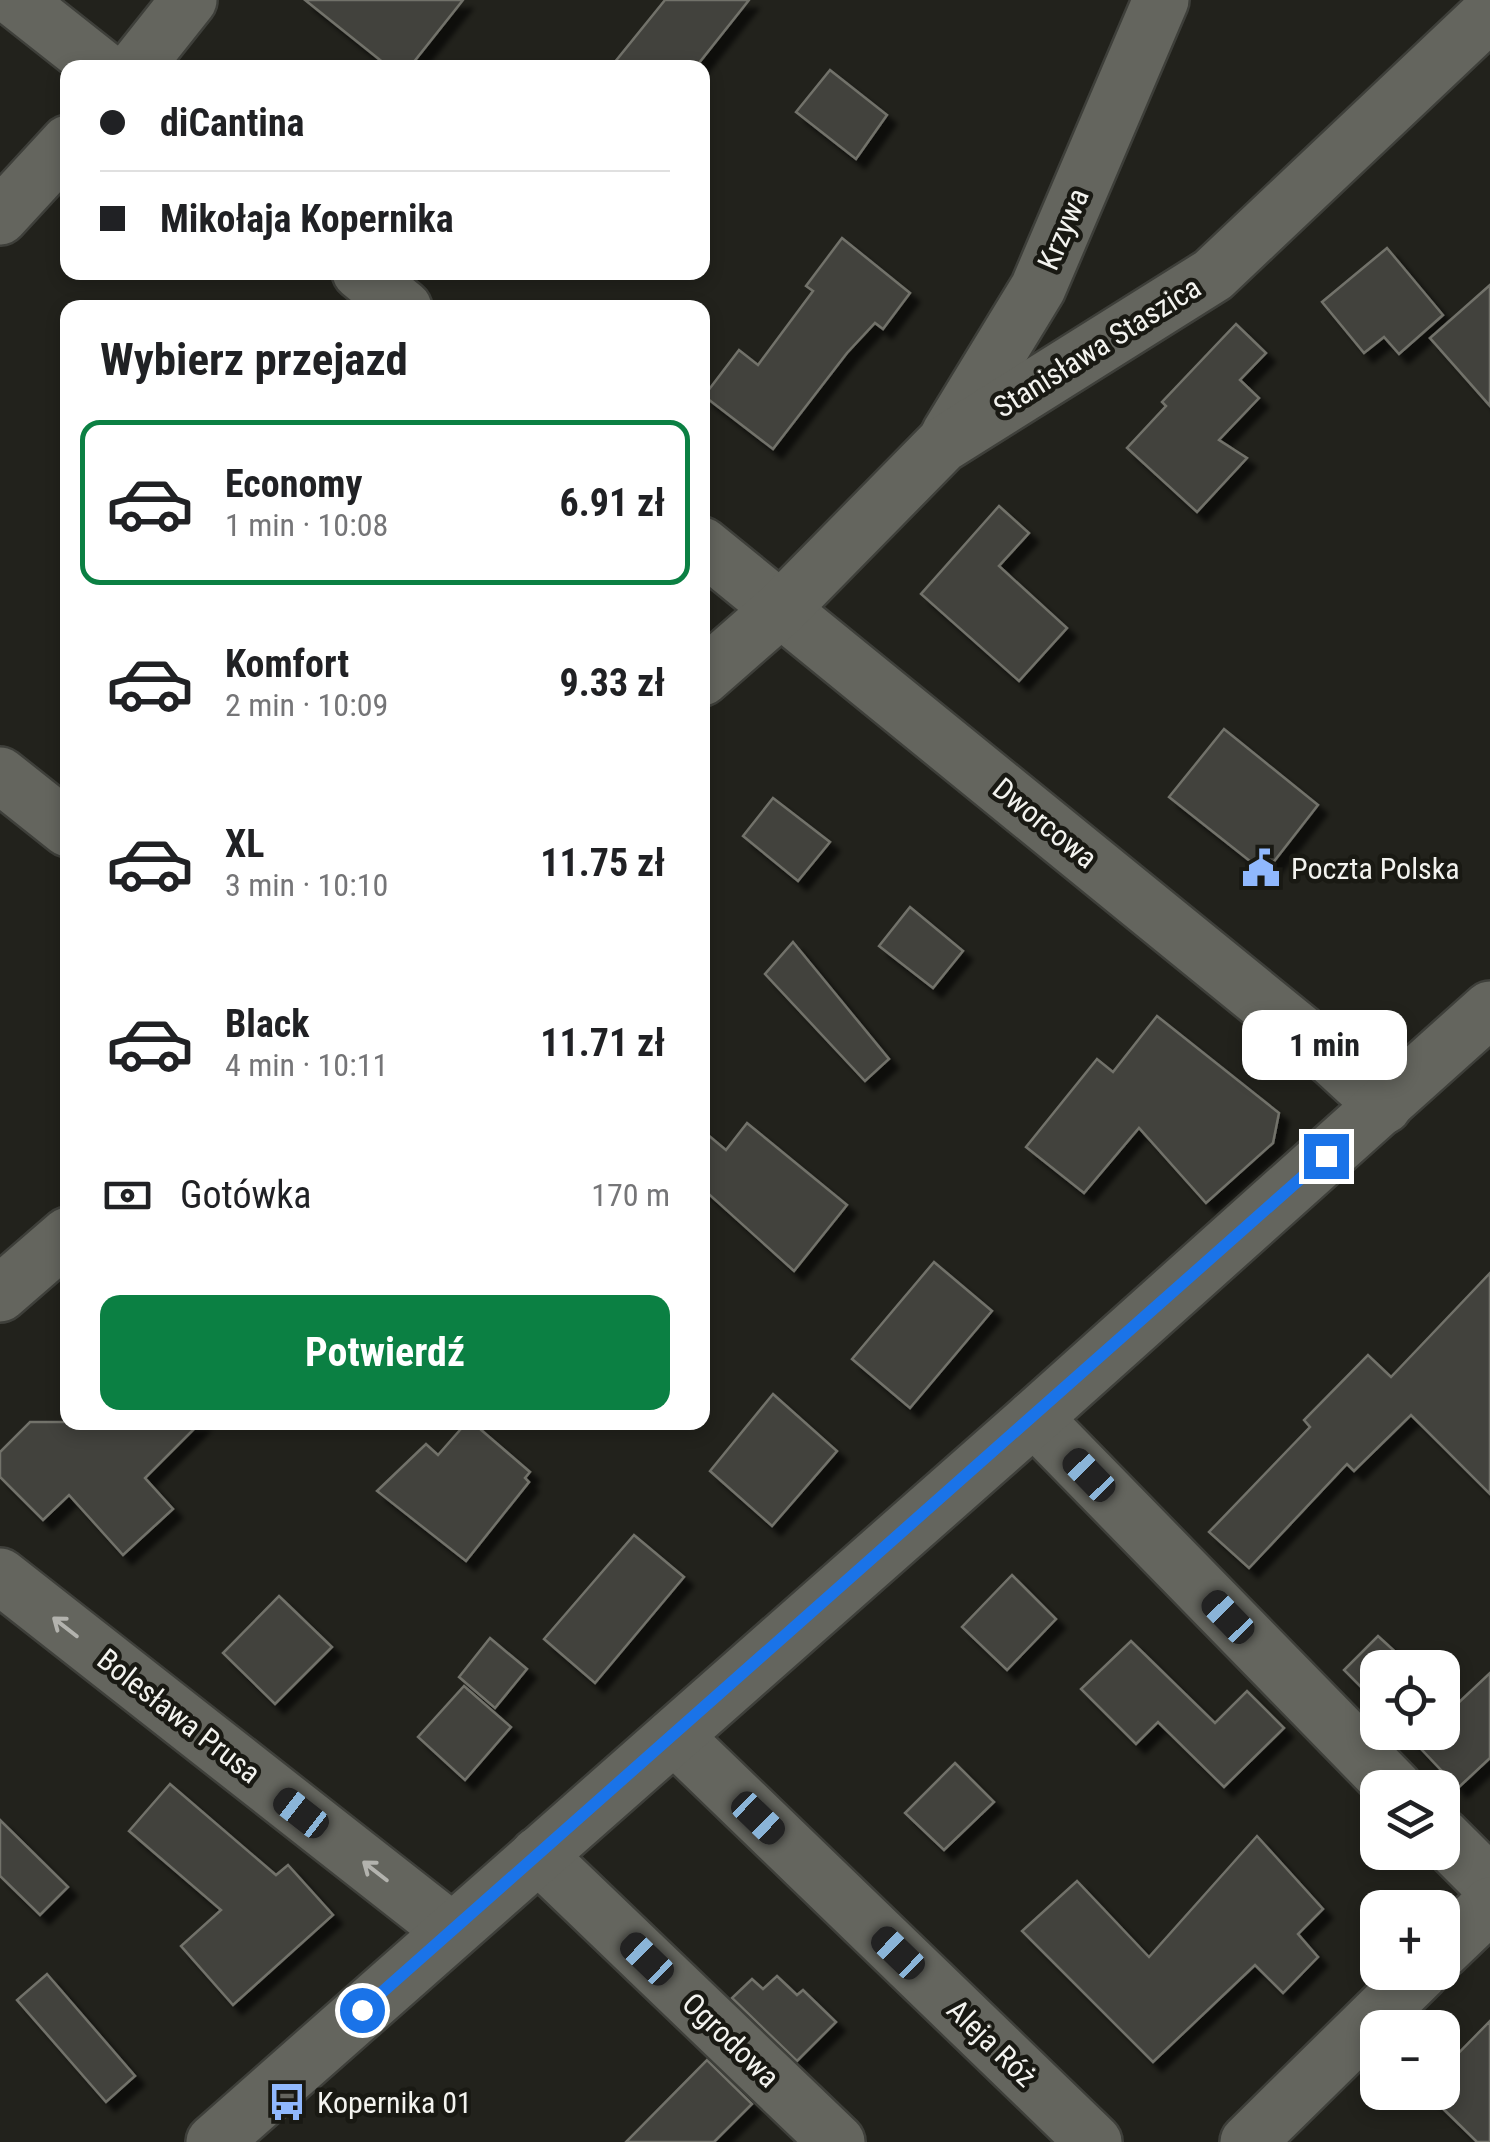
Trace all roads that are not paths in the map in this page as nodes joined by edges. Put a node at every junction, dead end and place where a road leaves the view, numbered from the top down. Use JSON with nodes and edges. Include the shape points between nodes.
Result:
{"nodes":[{"id":1,"x":16,"y":0,"type":"edge"},
{"id":2,"x":189,"y":0,"type":"edge"},
{"id":3,"x":1161,"y":0,"type":"edge"},
{"id":4,"x":1490,"y":12,"type":"edge"},
{"id":5,"x":92,"y":60,"type":"edge"},
{"id":6,"x":141,"y":60,"type":"edge"},
{"id":7,"x":60,"y":152,"type":"edge"},
{"id":8,"x":0,"y":217,"type":"edge"},
{"id":9,"x":370,"y":280,"type":"edge"},
{"id":10,"x":394,"y":300,"type":"edge"},
{"id":11,"x":942,"y":445,"type":"junction"},
{"id":12,"x":710,"y":551,"type":"edge"},
{"id":13,"x":782,"y":608,"type":"junction"},
{"id":14,"x":710,"y":671,"type":"edge"},
{"id":15,"x":0,"y":775,"type":"edge"},
{"id":16,"x":60,"y":824,"type":"edge"},
{"id":17,"x":1490,"y":1009,"type":"edge"},
{"id":18,"x":1384,"y":1106,"type":"junction"},
{"id":19,"x":60,"y":1242,"type":"edge"},
{"id":20,"x":0,"y":1294,"type":"edge"},
{"id":21,"x":1034,"y":1418,"type":"junction"},
{"id":22,"x":0,"y":1576,"type":"edge"},
{"id":23,"x":674,"y":1736,"type":"junction"},
{"id":24,"x":1378,"y":1770,"type":"edge"},
{"id":25,"x":1460,"y":1854,"type":"edge"},
{"id":26,"x":538,"y":1855,"type":"junction"},
{"id":27,"x":1490,"y":1884,"type":"edge"},
{"id":28,"x":1490,"y":1905,"type":"edge"},
{"id":29,"x":452,"y":1931,"type":"junction"},
{"id":30,"x":1460,"y":1934,"type":"edge"},
{"id":31,"x":1402,"y":1990,"type":"edge"},
{"id":32,"x":214,"y":2142,"type":"edge"},
{"id":33,"x":837,"y":2142,"type":"edge"},
{"id":34,"x":1094,"y":2142,"type":"edge"},
{"id":35,"x":1248,"y":2142,"type":"edge"}],
"edges":[{"from":1,"to":5,"type":"street"},
{"from":2,"to":6,"type":"street"},
{"from":3,"to":11,"type":"street","name":"Krzywa","via":[[1038,288]]},
{"from":4,"to":11,"type":"street","name":"Stanisława Staszica","via":[[1213,275]]},
{"from":7,"to":8,"type":"street"},
{"from":9,"to":10,"type":"street"},
{"from":11,"to":13,"type":"street","name":"Stanisława Staszica"},
{"from":12,"to":13,"type":"street","name":"Dworcowa"},
{"from":13,"to":14,"type":"street","name":"Stanisława Staszica"},
{"from":13,"to":18,"type":"street","name":"Dworcowa"},
{"from":15,"to":16,"type":"street"},
{"from":17,"to":18,"type":"street"},
{"from":18,"to":21,"type":"street"},
{"from":19,"to":20,"type":"street"},
{"from":21,"to":23,"type":"street"},
{"from":21,"to":24,"type":"street"},
{"from":29,"to":22,"type":"street","name":"Bolesława Prusa","one_way":true},
{"from":23,"to":26,"type":"street"},
{"from":23,"to":34,"type":"street","name":"Aleja Róż"},
{"from":25,"to":27,"type":"street"},
{"from":26,"to":29,"type":"street"},
{"from":26,"to":33,"type":"street","name":"Ogrodowa"},
{"from":28,"to":30,"type":"street"},
{"from":29,"to":32,"type":"street"},
{"from":31,"to":35,"type":"street"}]}
